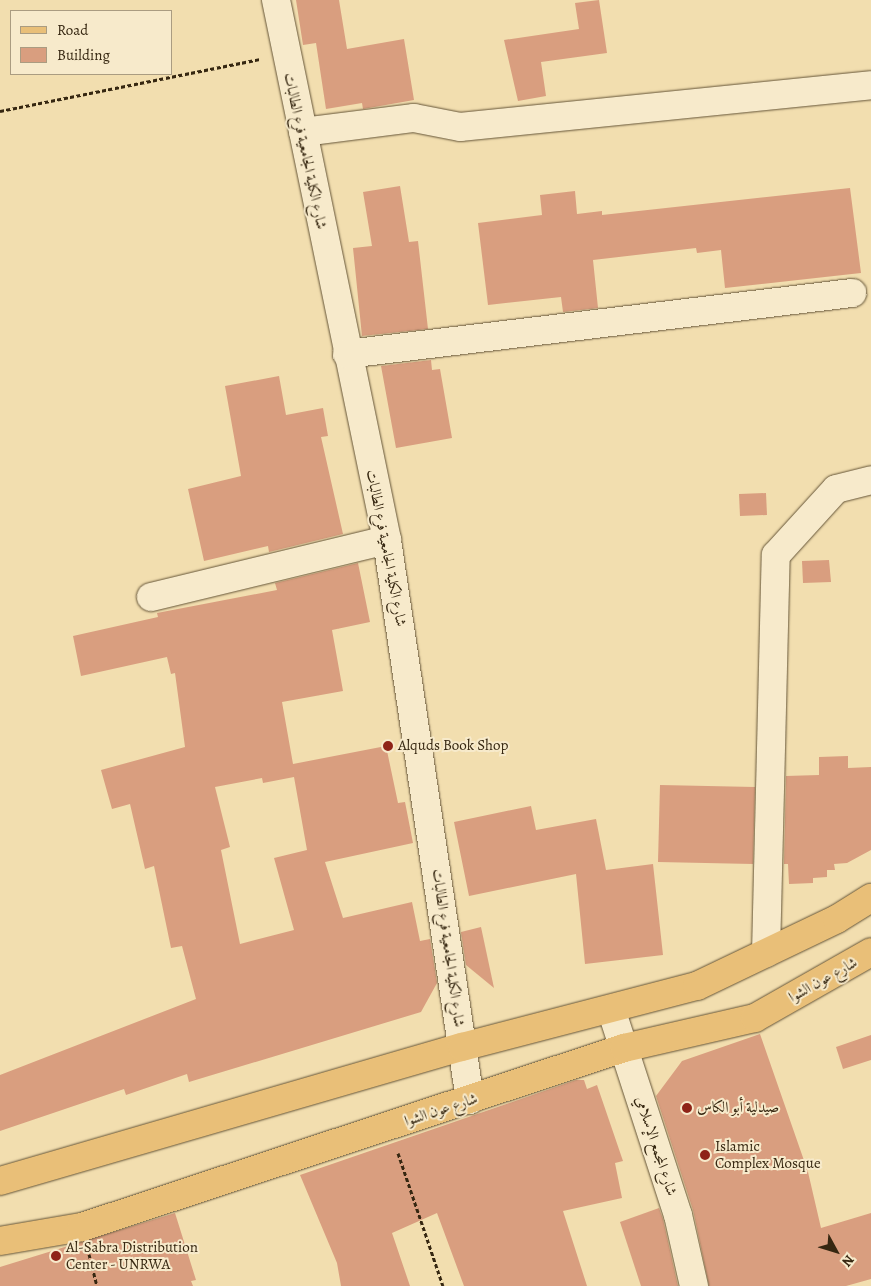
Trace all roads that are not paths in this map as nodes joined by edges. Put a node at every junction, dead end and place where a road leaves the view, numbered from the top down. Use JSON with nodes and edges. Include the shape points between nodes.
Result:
{"nodes":[{"id":1,"x":276,"y":0,"type":"edge"},
{"id":2,"x":871,"y":85,"type":"edge"},
{"id":3,"x":303,"y":132,"type":"junction"},
{"id":4,"x":852,"y":292,"type":"dead end"},
{"id":5,"x":347,"y":354,"type":"junction"},
{"id":6,"x":871,"y":480,"type":"edge"},
{"id":7,"x":387,"y":540,"type":"junction"},
{"id":8,"x":151,"y":597,"type":"dead end"},
{"id":9,"x":871,"y":898,"type":"edge"},
{"id":10,"x":871,"y":952,"type":"edge"},
{"id":11,"x":766,"y":953,"type":"junction"},
{"id":12,"x":612,"y":1009,"type":"junction"},
{"id":13,"x":462,"y":1047,"type":"junction"},
{"id":14,"x":624,"y":1048,"type":"junction"},
{"id":15,"x":470,"y":1100,"type":"junction"},
{"id":16,"x":0,"y":1181,"type":"edge"},
{"id":17,"x":0,"y":1241,"type":"edge"},
{"id":18,"x":694,"y":1286,"type":"edge"}],
"edges":[{"from":1,"to":3,"type":"street","name":"شارع الكلية الجامعية فرع الطالبات","via":[[284,55]]},
{"from":2,"to":3,"type":"street","via":[[460,127],[414,118]]},
{"from":3,"to":5,"type":"street","name":"شارع الكلية الجامعية فرع الطالبات"},
{"from":4,"to":5,"type":"street"},
{"from":5,"to":7,"type":"street","name":"شارع الكلية الجامعية فرع الطالبات"},
{"from":6,"to":11,"type":"street","via":[[836,489],[776,555]]},
{"from":7,"to":8,"type":"street"},
{"from":7,"to":13,"type":"street","name":"شارع الكلية الجامعية فرع الطالبات"},
{"from":9,"to":11,"type":"main road"},
{"from":10,"to":14,"type":"main road","name":"شارع عون الشوا","via":[[755,1018]]},
{"from":11,"to":12,"type":"main road","via":[[696,986]]},
{"from":12,"to":13,"type":"main road"},
{"from":12,"to":14,"type":"street","name":"شارع المجمع الإسلامي"},
{"from":13,"to":15,"type":"street","name":"شارع الكلية الجامعية فرع الطالبات"},
{"from":13,"to":16,"type":"main road"},
{"from":14,"to":15,"type":"main road","name":"شارع عون الشوا"},
{"from":14,"to":18,"type":"street","name":"شارع المجمع الإسلامي","via":[[678,1215]]},
{"from":15,"to":17,"type":"main road","name":"شارع عون الشوا","via":[[82,1227]]}]}
